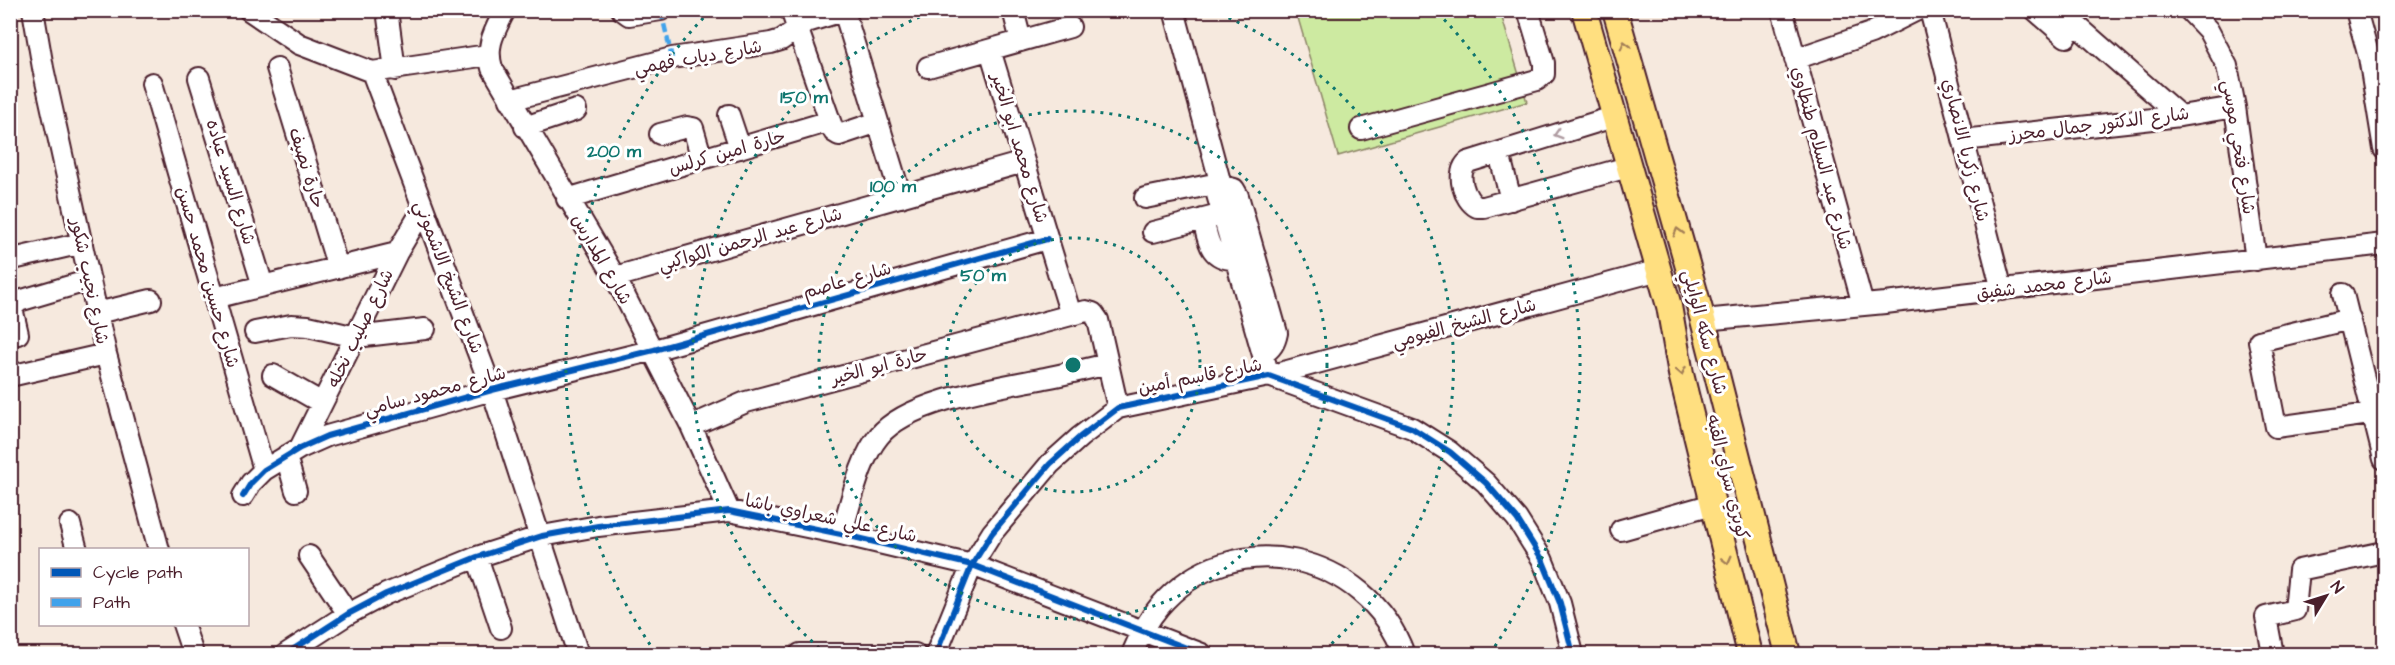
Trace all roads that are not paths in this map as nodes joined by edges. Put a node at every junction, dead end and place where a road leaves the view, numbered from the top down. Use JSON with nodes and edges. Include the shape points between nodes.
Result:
{"nodes":[{"id":1,"x":33,"y":10,"type":"edge"},
{"id":2,"x":249,"y":10,"type":"edge"},
{"id":3,"x":387,"y":10,"type":"edge"},
{"id":4,"x":505,"y":10,"type":"edge"},
{"id":5,"x":661,"y":10,"type":"edge"},
{"id":6,"x":1012,"y":10,"type":"edge"},
{"id":7,"x":1174,"y":10,"type":"edge"},
{"id":8,"x":1528,"y":10,"type":"edge"},
{"id":9,"x":1584,"y":10,"type":"edge"},
{"id":10,"x":1615,"y":10,"type":"edge"},
{"id":11,"x":1782,"y":10,"type":"edge"},
{"id":12,"x":1917,"y":10,"type":"edge"},
{"id":13,"x":1930,"y":10,"type":"edge"},
{"id":14,"x":2035,"y":10,"type":"edge"},
{"id":15,"x":2059,"y":10,"type":"edge"},
{"id":16,"x":2189,"y":10,"type":"edge"},
{"id":17,"x":2356,"y":10,"type":"edge"},
{"id":18,"x":845,"y":11,"type":"edge"},
{"id":19,"x":628,"y":13,"type":"edge"},
{"id":20,"x":795,"y":19,"type":"edge"},
{"id":21,"x":1070,"y":27,"type":"dead end"},
{"id":22,"x":2066,"y":37,"type":"dead end"},
{"id":23,"x":1021,"y":41,"type":"junction"},
{"id":24,"x":990,"y":50,"type":"junction"},
{"id":25,"x":488,"y":55,"type":"junction"},
{"id":26,"x":1795,"y":59,"type":"junction"},
{"id":27,"x":928,"y":67,"type":"dead end"},
{"id":28,"x":276,"y":68,"type":"dead end"},
{"id":29,"x":395,"y":70,"type":"junction"},
{"id":30,"x":372,"y":72,"type":"junction"},
{"id":31,"x":199,"y":78,"type":"dead end"},
{"id":32,"x":152,"y":84,"type":"dead end"},
{"id":33,"x":510,"y":100,"type":"junction"},
{"id":34,"x":2235,"y":107,"type":"junction"},
{"id":35,"x":576,"y":110,"type":"dead end"},
{"id":36,"x":729,"y":115,"type":"dead end"},
{"id":37,"x":2180,"y":116,"type":"junction"},
{"id":38,"x":1613,"y":117,"type":"junction"},
{"id":39,"x":830,"y":121,"type":"junction"},
{"id":40,"x":878,"y":122,"type":"junction"},
{"id":41,"x":525,"y":127,"type":"junction"},
{"id":42,"x":1361,"y":129,"type":"dead end"},
{"id":43,"x":660,"y":134,"type":"dead end"},
{"id":44,"x":1963,"y":140,"type":"junction"},
{"id":45,"x":740,"y":148,"type":"junction"},
{"id":46,"x":2385,"y":149,"type":"edge"},
{"id":47,"x":1499,"y":153,"type":"junction"},
{"id":48,"x":702,"y":159,"type":"junction"},
{"id":49,"x":1024,"y":162,"type":"junction"},
{"id":50,"x":1628,"y":167,"type":"junction"},
{"id":51,"x":1217,"y":184,"type":"junction"},
{"id":52,"x":901,"y":197,"type":"junction"},
{"id":53,"x":1145,"y":198,"type":"dead end"},
{"id":54,"x":567,"y":199,"type":"junction"},
{"id":55,"x":1511,"y":200,"type":"junction"},
{"id":56,"x":423,"y":209,"type":"junction"},
{"id":57,"x":1223,"y":214,"type":"junction"},
{"id":58,"x":1203,"y":219,"type":"junction"},
{"id":59,"x":1153,"y":232,"type":"dead end"},
{"id":60,"x":1047,"y":239,"type":"junction"},
{"id":61,"x":82,"y":243,"type":"junction"},
{"id":62,"x":2385,"y":244,"type":"edge"},
{"id":63,"x":397,"y":253,"type":"junction"},
{"id":64,"x":13,"y":259,"type":"dead end"},
{"id":65,"x":1236,"y":259,"type":"junction"},
{"id":66,"x":2256,"y":260,"type":"junction"},
{"id":67,"x":338,"y":267,"type":"junction"},
{"id":68,"x":1659,"y":270,"type":"junction"},
{"id":69,"x":615,"y":277,"type":"junction"},
{"id":70,"x":90,"y":280,"type":"junction"},
{"id":71,"x":262,"y":286,"type":"junction"},
{"id":72,"x":2002,"y":290,"type":"junction"},
{"id":73,"x":2343,"y":294,"type":"dead end"},
{"id":74,"x":214,"y":298,"type":"junction"},
{"id":75,"x":151,"y":300,"type":"dead end"},
{"id":76,"x":1863,"y":305,"type":"junction"},
{"id":77,"x":1669,"y":306,"type":"junction"},
{"id":78,"x":97,"y":313,"type":"junction"},
{"id":79,"x":1071,"y":315,"type":"junction"},
{"id":80,"x":2350,"y":319,"type":"junction"},
{"id":81,"x":1703,"y":320,"type":"junction"},
{"id":82,"x":425,"y":329,"type":"dead end"},
{"id":83,"x":255,"y":332,"type":"dead end"},
{"id":84,"x":18,"y":334,"type":"dead end"},
{"id":85,"x":356,"y":337,"type":"junction"},
{"id":86,"x":654,"y":350,"type":"junction"},
{"id":87,"x":106,"y":354,"type":"junction"},
{"id":88,"x":1263,"y":354,"type":"junction"},
{"id":89,"x":1108,"y":364,"type":"junction"},
{"id":90,"x":273,"y":375,"type":"dead end"},
{"id":91,"x":10,"y":376,"type":"edge"},
{"id":92,"x":1269,"y":376,"type":"junction"},
{"id":93,"x":492,"y":390,"type":"junction"},
{"id":94,"x":322,"y":403,"type":"junction"},
{"id":95,"x":1118,"y":408,"type":"junction"},
{"id":96,"x":2379,"y":413,"type":"edge"},
{"id":97,"x":691,"y":426,"type":"junction"},
{"id":98,"x":293,"y":452,"type":"junction"},
{"id":99,"x":2385,"y":459,"type":"edge"},
{"id":100,"x":264,"y":470,"type":"junction"},
{"id":101,"x":296,"y":491,"type":"dead end"},
{"id":102,"x":243,"y":496,"type":"dead end"},
{"id":103,"x":1713,"y":504,"type":"junction"},
{"id":104,"x":729,"y":511,"type":"junction"},
{"id":105,"x":70,"y":524,"type":"dead end"},
{"id":106,"x":1621,"y":530,"type":"dead end"},
{"id":107,"x":841,"y":534,"type":"junction"},
{"id":108,"x":542,"y":536,"type":"junction"},
{"id":109,"x":77,"y":548,"type":"edge"},
{"id":110,"x":159,"y":548,"type":"edge"},
{"id":111,"x":2385,"y":552,"type":"edge"},
{"id":112,"x":309,"y":556,"type":"dead end"},
{"id":113,"x":477,"y":557,"type":"junction"},
{"id":114,"x":972,"y":565,"type":"junction"},
{"id":115,"x":348,"y":614,"type":"junction"},
{"id":116,"x":184,"y":626,"type":"edge"},
{"id":117,"x":501,"y":628,"type":"dead end"},
{"id":118,"x":1141,"y":632,"type":"junction"},
{"id":119,"x":193,"y":654,"type":"edge"},
{"id":120,"x":286,"y":654,"type":"edge"},
{"id":121,"x":578,"y":654,"type":"edge"},
{"id":122,"x":800,"y":654,"type":"edge"},
{"id":123,"x":915,"y":654,"type":"edge"},
{"id":124,"x":936,"y":654,"type":"edge"},
{"id":125,"x":1132,"y":654,"type":"edge"},
{"id":126,"x":1202,"y":654,"type":"edge"},
{"id":127,"x":1404,"y":654,"type":"edge"},
{"id":128,"x":1572,"y":654,"type":"edge"},
{"id":129,"x":1750,"y":654,"type":"edge"},
{"id":130,"x":1772,"y":654,"type":"edge"},
{"id":131,"x":1788,"y":654,"type":"edge"},
{"id":132,"x":2273,"y":654,"type":"edge"}],
"edges":[{"from":1,"to":61,"type":"street","name":"شارع نجيب شكور"},
{"from":2,"to":30,"type":"street","via":[[298,44]]},
{"from":3,"to":29,"type":"street"},
{"from":4,"to":25,"type":"street"},
{"from":5,"to":19,"type":"street"},
{"from":6,"to":23,"type":"street"},
{"from":7,"to":51,"type":"street"},
{"from":8,"to":42,"type":"street","via":[[1544,63],[1544,74],[1537,80]]},
{"from":9,"to":38,"type":"main road","name":"شارع سكه الوايلي"},
{"from":81,"to":10,"type":"main road","name":"شارع سكه الوايلي","one_way":true},
{"from":11,"to":26,"type":"street","name":"شارع عبد السلام طنطاوي"},
{"from":12,"to":26,"type":"street","via":[[1870,33]]},
{"from":13,"to":44,"type":"street","name":"شارع زكريا الانصاري"},
{"from":14,"to":22,"type":"street"},
{"from":15,"to":37,"type":"street"},
{"from":16,"to":34,"type":"street","name":"شارع فتحي موسي","via":[[2208,30],[2227,66]]},
{"from":17,"to":46,"type":"street","via":[[2369,57]]},
{"from":18,"to":20,"type":"street","name":"شارع دياب فهمي","via":[[807,22]]},
{"from":18,"to":40,"type":"street"},
{"from":20,"to":33,"type":"street","name":"شارع دياب فهمي","via":[[781,40],[771,44],[672,58]]},
{"from":20,"to":39,"type":"street"},
{"from":21,"to":23,"type":"street"},
{"from":23,"to":24,"type":"street"},
{"from":24,"to":27,"type":"street"},
{"from":24,"to":49,"type":"street","name":"شارع محمد ابو الخير"},
{"from":25,"to":29,"type":"street"},
{"from":25,"to":33,"type":"street","name":"شارع المدارس"},
{"from":26,"to":76,"type":"street","name":"شارع عبد السلام طنطاوي"},
{"from":28,"to":67,"type":"street","name":"حارة نصيف"},
{"from":29,"to":30,"type":"street"},
{"from":30,"to":56,"type":"street","name":"شارع الشيخ الاشموني"},
{"from":31,"to":71,"type":"street","name":"شارع السيد عباده"},
{"from":32,"to":74,"type":"street","name":"شارع حسين محمد حسن"},
{"from":33,"to":41,"type":"street","name":"شارع المدارس"},
{"from":34,"to":37,"type":"street","name":"شارع الدكتور جمال محرز"},
{"from":34,"to":66,"type":"street","name":"شارع فتحي موسي"},
{"from":35,"to":41,"type":"street"},
{"from":36,"to":45,"type":"street"},
{"from":37,"to":44,"type":"street","name":"شارع الدكتور جمال محرز"},
{"from":38,"to":47,"type":"street","one_way":true},
{"from":38,"to":50,"type":"main road","name":"شارع سكه الوايلي"},
{"from":39,"to":40,"type":"street","via":[[839,135]]},
{"from":39,"to":45,"type":"street","name":"حارة امين كرلس"},
{"from":40,"to":52,"type":"street"},
{"from":41,"to":54,"type":"street","name":"شارع المدارس"},
{"from":43,"to":48,"type":"street","via":[[693,128]]},
{"from":44,"to":72,"type":"street","name":"شارع زكريا الانصاري"},
{"from":45,"to":48,"type":"street","name":"حارة امين كرلس"},
{"from":47,"to":55,"type":"street"},
{"from":47,"to":55,"type":"street","via":[[1468,162],[1463,166],[1462,180],[1468,199],[1477,207]]},
{"from":48,"to":54,"type":"street","name":"حارة امين كرلس"},
{"from":49,"to":52,"type":"street","name":"شارع عبد الرحمن الكواكبي"},
{"from":49,"to":60,"type":"street","name":"شارع محمد ابو الخير"},
{"from":50,"to":55,"type":"street"},
{"from":50,"to":68,"type":"main road","name":"شارع سكه الوايلي"},
{"from":51,"to":53,"type":"street"},
{"from":51,"to":57,"type":"street"},
{"from":51,"to":88,"type":"street","via":[[1234,189],[1238,196],[1277,333],[1275,342]]},
{"from":52,"to":69,"type":"street","name":"شارع عبد الرحمن الكواكبي"},
{"from":54,"to":69,"type":"street","name":"شارع المدارس"},
{"from":56,"to":63,"type":"street","name":"شارع صليب نخله"},
{"from":56,"to":93,"type":"street","name":"شارع الشيخ الاشموني"},
{"from":57,"to":58,"type":"street"},
{"from":57,"to":65,"type":"street"},
{"from":58,"to":59,"type":"street"},
{"from":58,"to":65,"type":"street","via":[[1210,248],[1228,260]]},
{"from":60,"to":79,"type":"street","name":"شارع محمد ابو الخير"},
{"from":60,"to":86,"type":"street","name":"شارع عاصم"},
{"from":61,"to":64,"type":"street"},
{"from":61,"to":70,"type":"street","name":"شارع نجيب شكور"},
{"from":62,"to":66,"type":"street","name":"شارع محمد شفيق"},
{"from":63,"to":67,"type":"street"},
{"from":63,"to":85,"type":"street","name":"شارع صليب نخله"},
{"from":65,"to":88,"type":"street"},
{"from":66,"to":72,"type":"street","name":"شارع محمد شفيق"},
{"from":67,"to":71,"type":"street"},
{"from":68,"to":77,"type":"main road","name":"شارع سكه الوايلي"},
{"from":68,"to":92,"type":"street","name":"شارع الشيخ الفيومي"},
{"from":69,"to":86,"type":"street","name":"شارع المدارس"},
{"from":70,"to":78,"type":"street","name":"شارع نجيب شكور"},
{"from":70,"to":84,"type":"street","via":[[19,301],[12,308]]},
{"from":71,"to":74,"type":"street"},
{"from":72,"to":76,"type":"street","name":"شارع محمد شفيق"},
{"from":73,"to":80,"type":"street"},
{"from":74,"to":100,"type":"street","name":"شارع حسين محمد حسن"},
{"from":75,"to":78,"type":"street"},
{"from":76,"to":81,"type":"street","name":"شارع محمد شفيق"},
{"from":77,"to":103,"type":"main road","name":"شارع سكه الوايلي","one_way":true,"via":[[1681,374]]},
{"from":77,"to":130,"type":"main road","name":"كوبري سراي القبه","via":[[1701,367]]},
{"from":78,"to":87,"type":"street","name":"شارع نجيب شكور"},
{"from":79,"to":89,"type":"street","via":[[1093,313]]},
{"from":79,"to":97,"type":"street","name":"حارة ابو الخير","via":[[746,402]]},
{"from":80,"to":96,"type":"street"},
{"from":80,"to":96,"type":"street","via":[[2259,341],[2276,427]]},
{"from":81,"to":131,"type":"main road","name":"شارع سكه الوايلي"},
{"from":82,"to":85,"type":"street"},
{"from":83,"to":85,"type":"street","via":[[291,325]]},
{"from":85,"to":94,"type":"street","name":"شارع صليب نخله"},
{"from":86,"to":93,"type":"street","name":"شارع محمود سامي"},
{"from":86,"to":97,"type":"street","name":"شارع المدارس"},
{"from":87,"to":91,"type":"street"},
{"from":87,"to":110,"type":"street","name":"شارع نجيب شكور"},
{"from":88,"to":92,"type":"street"},
{"from":89,"to":95,"type":"street"},
{"from":89,"to":107,"type":"street","via":[[974,393],[919,408],[897,419],[870,450]]},
{"from":90,"to":94,"type":"street"},
{"from":92,"to":95,"type":"street","name":"شارع قاسم أمين"},
{"from":92,"to":128,"type":"street","name":"شارع قاسم أمين","via":[[1412,428],[1450,452],[1486,483],[1517,519],[1542,559],[1560,603]]},
{"from":93,"to":98,"type":"street","name":"شارع محمود سامي","via":[[327,436]]},
{"from":93,"to":108,"type":"street","name":"شارع الشيخ الاشموني"},
{"from":94,"to":98,"type":"street","name":"شارع صليب نخله"},
{"from":95,"to":114,"type":"street","name":"شارع قاسم أمين","via":[[1050,464],[992,533]]},
{"from":96,"to":99,"type":"street"},
{"from":97,"to":104,"type":"street","name":"شارع المدارس"},
{"from":98,"to":100,"type":"street","name":"شارع محمود سامي"},
{"from":98,"to":101,"type":"street"},
{"from":100,"to":102,"type":"street","name":"شارع محمود سامي"},
{"from":103,"to":106,"type":"street"},
{"from":103,"to":129,"type":"main road","name":"شارع سكه الوايلي","one_way":true},
{"from":104,"to":107,"type":"street","name":"شارع علي شعراوي باشا"},
{"from":104,"to":108,"type":"street","name":"شارع علي شعراوي باشا"},
{"from":105,"to":109,"type":"street"},
{"from":107,"to":114,"type":"street","name":"شارع علي شعراوي باشا"},
{"from":108,"to":113,"type":"street","name":"شارع علي شعراوي باشا"},
{"from":108,"to":121,"type":"street","name":"شارع الشيخ الاشموني"},
{"from":111,"to":132,"type":"street","via":[[2299,570],[2295,610],[2266,617]]},
{"from":112,"to":115,"type":"street"},
{"from":113,"to":115,"type":"street","name":"شارع علي شعراوي باشا"},
{"from":113,"to":117,"type":"street"},
{"from":114,"to":118,"type":"street","name":"شارع علي شعراوي باشا"},
{"from":114,"to":124,"type":"street","name":"شارع قاسم أمين"},
{"from":115,"to":120,"type":"street","name":"شارع علي شعراوي باشا"},
{"from":116,"to":119,"type":"street"},
{"from":118,"to":125,"type":"street"},
{"from":118,"to":126,"type":"street","name":"شارع علي شعراوي باشا"},
{"from":118,"to":127,"type":"street","via":[[1159,606],[1209,569],[1239,560],[1271,557],[1322,568],[1359,589],[1381,611]]},
{"from":122,"to":123,"type":"street"}]}
